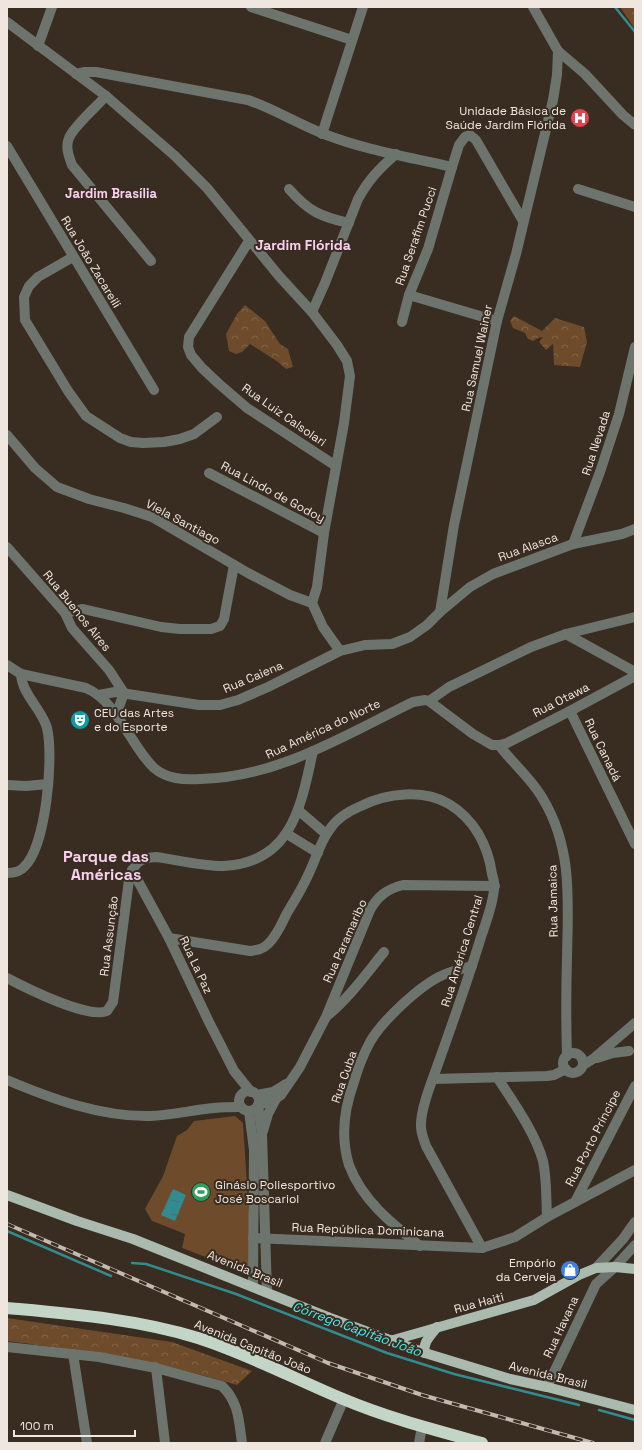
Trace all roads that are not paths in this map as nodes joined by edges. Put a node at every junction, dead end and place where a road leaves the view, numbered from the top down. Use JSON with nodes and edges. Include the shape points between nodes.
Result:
{"nodes":[{"id":1,"x":52,"y":7,"type":"edge"},
{"id":2,"x":251,"y":7,"type":"edge"},
{"id":3,"x":363,"y":7,"type":"edge"},
{"id":4,"x":531,"y":8,"type":"edge"},
{"id":5,"x":7,"y":22,"type":"edge"},
{"id":6,"x":352,"y":40,"type":"junction"},
{"id":7,"x":38,"y":46,"type":"junction"},
{"id":8,"x":558,"y":51,"type":"junction"},
{"id":9,"x":76,"y":74,"type":"junction"},
{"id":10,"x":106,"y":96,"type":"junction"},
{"id":11,"x":635,"y":125,"type":"edge"},
{"id":12,"x":322,"y":134,"type":"junction"},
{"id":13,"x":7,"y":146,"type":"edge"},
{"id":14,"x":396,"y":154,"type":"junction"},
{"id":15,"x":452,"y":167,"type":"junction"},
{"id":16,"x":289,"y":189,"type":"dead end"},
{"id":17,"x":578,"y":189,"type":"dead end"},
{"id":18,"x":635,"y":207,"type":"edge"},
{"id":19,"x":523,"y":221,"type":"junction"},
{"id":20,"x":349,"y":223,"type":"junction"},
{"id":21,"x":249,"y":240,"type":"junction"},
{"id":22,"x":73,"y":257,"type":"junction"},
{"id":23,"x":151,"y":261,"type":"dead end"},
{"id":24,"x":410,"y":295,"type":"junction"},
{"id":25,"x":312,"y":312,"type":"junction"},
{"id":26,"x":497,"y":321,"type":"junction"},
{"id":27,"x":402,"y":322,"type":"dead end"},
{"id":28,"x":635,"y":347,"type":"edge"},
{"id":29,"x":154,"y":390,"type":"dead end"},
{"id":30,"x":217,"y":417,"type":"dead end"},
{"id":31,"x":7,"y":435,"type":"edge"},
{"id":32,"x":336,"y":466,"type":"junction"},
{"id":33,"x":209,"y":473,"type":"dead end"},
{"id":34,"x":635,"y":529,"type":"edge"},
{"id":35,"x":324,"y":533,"type":"junction"},
{"id":36,"x":573,"y":544,"type":"junction"},
{"id":37,"x":7,"y":547,"type":"edge"},
{"id":38,"x":234,"y":565,"type":"junction"},
{"id":39,"x":312,"y":603,"type":"junction"},
{"id":40,"x":440,"y":612,"type":"junction"},
{"id":41,"x":66,"y":613,"type":"junction"},
{"id":42,"x":635,"y":617,"type":"edge"},
{"id":43,"x":566,"y":634,"type":"junction"},
{"id":44,"x":340,"y":651,"type":"junction"},
{"id":45,"x":7,"y":665,"type":"edge"},
{"id":46,"x":635,"y":672,"type":"edge"},
{"id":47,"x":21,"y":674,"type":"junction"},
{"id":48,"x":635,"y":676,"type":"edge"},
{"id":49,"x":124,"y":693,"type":"junction"},
{"id":50,"x":99,"y":695,"type":"junction"},
{"id":51,"x":429,"y":701,"type":"junction"},
{"id":52,"x":109,"y":706,"type":"junction"},
{"id":53,"x":570,"y":711,"type":"junction"},
{"id":54,"x":116,"y":715,"type":"junction"},
{"id":55,"x":499,"y":745,"type":"junction"},
{"id":56,"x":313,"y":751,"type":"junction"},
{"id":57,"x":48,"y":784,"type":"junction"},
{"id":58,"x":7,"y":785,"type":"edge"},
{"id":59,"x":298,"y":810,"type":"junction"},
{"id":60,"x":286,"y":834,"type":"junction"},
{"id":61,"x":326,"y":834,"type":"junction"},
{"id":62,"x":635,"y":844,"type":"edge"},
{"id":63,"x":318,"y":853,"type":"junction"},
{"id":64,"x":132,"y":870,"type":"junction"},
{"id":65,"x":7,"y":873,"type":"edge"},
{"id":66,"x":494,"y":886,"type":"junction"},
{"id":67,"x":169,"y":938,"type":"junction"},
{"id":68,"x":384,"y":952,"type":"dead end"},
{"id":69,"x":472,"y":966,"type":"junction"},
{"id":70,"x":7,"y":978,"type":"edge"},
{"id":71,"x":326,"y":1017,"type":"junction"},
{"id":72,"x":635,"y":1023,"type":"edge"},
{"id":73,"x":619,"y":1037,"type":"junction"},
{"id":74,"x":601,"y":1051,"type":"junction"},
{"id":75,"x":632,"y":1054,"type":"edge"},
{"id":76,"x":576,"y":1058,"type":"junction"},
{"id":77,"x":593,"y":1059,"type":"junction"},
{"id":78,"x":566,"y":1069,"type":"junction"},
{"id":79,"x":497,"y":1076,"type":"junction"},
{"id":80,"x":292,"y":1079,"type":"junction"},
{"id":81,"x":433,"y":1079,"type":"junction"},
{"id":82,"x":7,"y":1080,"type":"edge"},
{"id":83,"x":635,"y":1086,"type":"edge"},
{"id":84,"x":276,"y":1099,"type":"junction"},
{"id":85,"x":249,"y":1101,"type":"junction"},
{"id":86,"x":262,"y":1135,"type":"junction"},
{"id":87,"x":633,"y":1172,"type":"edge"},
{"id":88,"x":7,"y":1195,"type":"edge"},
{"id":89,"x":575,"y":1202,"type":"junction"},
{"id":90,"x":547,"y":1217,"type":"junction"},
{"id":91,"x":635,"y":1222,"type":"edge"},
{"id":92,"x":253,"y":1238,"type":"junction"},
{"id":93,"x":265,"y":1239,"type":"junction"},
{"id":94,"x":623,"y":1239,"type":"junction"},
{"id":95,"x":635,"y":1245,"type":"edge"},
{"id":96,"x":420,"y":1246,"type":"junction"},
{"id":97,"x":482,"y":1248,"type":"junction"},
{"id":98,"x":615,"y":1267,"type":"junction"},
{"id":99,"x":596,"y":1268,"type":"junction"},
{"id":100,"x":635,"y":1269,"type":"edge"},
{"id":101,"x":253,"y":1286,"type":"junction"},
{"id":102,"x":267,"y":1292,"type":"junction"},
{"id":103,"x":7,"y":1308,"type":"edge"},
{"id":104,"x":437,"y":1328,"type":"junction"},
{"id":105,"x":390,"y":1341,"type":"junction"},
{"id":106,"x":7,"y":1347,"type":"edge"},
{"id":107,"x":425,"y":1353,"type":"junction"},
{"id":108,"x":73,"y":1354,"type":"junction"},
{"id":109,"x":156,"y":1368,"type":"junction"},
{"id":110,"x":547,"y":1387,"type":"junction"},
{"id":111,"x":344,"y":1399,"type":"junction"},
{"id":112,"x":635,"y":1410,"type":"edge"},
{"id":113,"x":422,"y":1427,"type":"junction"},
{"id":114,"x":88,"y":1443,"type":"edge"},
{"id":115,"x":166,"y":1443,"type":"edge"},
{"id":116,"x":242,"y":1443,"type":"edge"},
{"id":117,"x":325,"y":1443,"type":"edge"},
{"id":118,"x":419,"y":1443,"type":"edge"},
{"id":119,"x":482,"y":1443,"type":"edge"}],
"edges":[{"from":1,"to":7,"type":"street"},
{"from":2,"to":6,"type":"street"},
{"from":3,"to":6,"type":"street"},
{"from":4,"to":8,"type":"street"},
{"from":5,"to":7,"type":"street"},
{"from":6,"to":12,"type":"street"},
{"from":7,"to":9,"type":"street"},
{"from":8,"to":11,"type":"street","via":[[585,74]]},
{"from":8,"to":19,"type":"street","name":"Rua Samuel Wainer","via":[[553,100]]},
{"from":9,"to":10,"type":"street"},
{"from":9,"to":12,"type":"street","via":[[96,72],[248,100]]},
{"from":10,"to":21,"type":"street","via":[[175,156],[207,188]]},
{"from":10,"to":23,"type":"street","via":[[68,138],[68,154],[72,165]]},
{"from":12,"to":14,"type":"street"},
{"from":13,"to":22,"type":"street","name":"Rua João Zacareili"},
{"from":14,"to":15,"type":"street"},
{"from":14,"to":20,"type":"street","via":[[378,169],[365,187]]},
{"from":15,"to":19,"type":"street","name":"Rua Serafim Pucci","via":[[462,140],[468,136],[473,137]]},
{"from":15,"to":24,"type":"street","name":"Rua Serafim Pucci","via":[[428,249]]},
{"from":16,"to":20,"type":"street","via":[[303,204],[321,216]]},
{"from":17,"to":18,"type":"street"},
{"from":19,"to":26,"type":"street","name":"Rua Samuel Wainer"},
{"from":20,"to":25,"type":"street"},
{"from":21,"to":25,"type":"street"},
{"from":21,"to":32,"type":"street","name":"Rua Luiz Calsolari","via":[[189,337],[191,355],[247,408]]},
{"from":22,"to":29,"type":"street","name":"Rua João Zacareili"},
{"from":22,"to":30,"type":"street","via":[[38,277],[29,286],[24,297],[25,320],[86,416],[120,438],[143,444],[164,442],[194,434]]},
{"from":24,"to":26,"type":"street","name":"Rua Serafim Pucci"},
{"from":24,"to":27,"type":"street"},
{"from":25,"to":32,"type":"street","via":[[343,354],[349,369],[344,423]]},
{"from":26,"to":40,"type":"street","name":"Rua Samuel Wainer","via":[[454,525]]},
{"from":28,"to":36,"type":"street","name":"Rua Nevada","via":[[619,414]]},
{"from":31,"to":38,"type":"street","name":"Viela Santiago","via":[[35,468],[58,487],[89,499],[152,517]]},
{"from":32,"to":35,"type":"street"},
{"from":33,"to":35,"type":"street","name":"Rua Lindo de Godoy"},
{"from":34,"to":36,"type":"street","name":"Rua Alasca"},
{"from":35,"to":39,"type":"street","via":[[317,587]]},
{"from":36,"to":40,"type":"street","name":"Rua Alasca","via":[[493,574],[470,586]]},
{"from":37,"to":41,"type":"street","name":"Rua Buenos Aires"},
{"from":38,"to":39,"type":"street","name":"Viela Santiago","via":[[290,595]]},
{"from":38,"to":41,"type":"street","via":[[224,619],[220,626],[211,629],[160,627],[83,609]]},
{"from":39,"to":44,"type":"street","via":[[323,627]]},
{"from":40,"to":44,"type":"street","via":[[418,632],[401,641]]},
{"from":41,"to":49,"type":"street","name":"Rua Buenos Aires","via":[[72,628],[109,670]]},
{"from":42,"to":43,"type":"street","name":"Rua América do Norte"},
{"from":43,"to":46,"type":"street"},
{"from":43,"to":51,"type":"street","name":"Rua América do Norte","via":[[494,664],[449,687]]},
{"from":44,"to":49,"type":"street","name":"Rua Caiena","via":[[257,692],[220,705],[199,705]]},
{"from":45,"to":47,"type":"street"},
{"from":47,"to":50,"type":"street","name":"Rua América do Norte","via":[[86,688]]},
{"from":47,"to":57,"type":"street","via":[[21,681],[47,727],[50,742]]},
{"from":48,"to":53,"type":"street","name":"Rua Otawa"},
{"from":49,"to":50,"type":"street","name":"Rua Caiena"},
{"from":49,"to":52,"type":"street"},
{"from":49,"to":54,"type":"street"},
{"from":50,"to":52,"type":"street","name":"Rua América do Norte"},
{"from":51,"to":55,"type":"street","via":[[472,734],[492,745]]},
{"from":51,"to":56,"type":"street","name":"Rua América do Norte","via":[[413,702]]},
{"from":52,"to":54,"type":"street","name":"Rua América do Norte"},
{"from":53,"to":55,"type":"street","name":"Rua Otawa"},
{"from":53,"to":62,"type":"street","name":"Rua Canadá"},
{"from":54,"to":56,"type":"street","name":"Rua América do Norte","via":[[147,760],[169,777],[179,779],[217,779],[246,775]]},
{"from":55,"to":76,"type":"street","name":"Rua Jamaica","via":[[543,798],[560,835],[568,892],[566,1039]]},
{"from":56,"to":59,"type":"street"},
{"from":57,"to":58,"type":"street"},
{"from":57,"to":65,"type":"street","via":[[43,828],[37,847],[25,867]]},
{"from":59,"to":60,"type":"street"},
{"from":59,"to":61,"type":"street"},
{"from":60,"to":63,"type":"street"},
{"from":60,"to":64,"type":"street","via":[[267,852],[242,864],[222,866],[145,858]]},
{"from":61,"to":63,"type":"street","name":"Rua América Central"},
{"from":61,"to":66,"type":"street","name":"Rua América Central","via":[[349,812],[377,798],[417,794],[433,797],[457,809],[477,830],[491,864]]},
{"from":63,"to":67,"type":"street","name":"Rua América Central","via":[[270,943],[262,948],[250,951]]},
{"from":64,"to":67,"type":"street","name":"Rua La Paz"},
{"from":64,"to":70,"type":"street","name":"Rua Assunção","via":[[113,1002],[107,1011],[99,1013],[83,1010],[54,1000]]},
{"from":66,"to":69,"type":"street","name":"Rua América Central"},
{"from":66,"to":71,"type":"street","name":"Rua Paramaribo","via":[[403,885],[384,892],[370,910]]},
{"from":67,"to":85,"type":"street","name":"Rua La Paz"},
{"from":68,"to":71,"type":"street","via":[[350,994]]},
{"from":69,"to":81,"type":"street","name":"Rua América Central"},
{"from":69,"to":96,"type":"street","name":"Rua Cuba","via":[[443,975],[431,982],[402,1005],[381,1027],[365,1054],[348,1100],[343,1124],[349,1165],[359,1187],[394,1225]]},
{"from":71,"to":80,"type":"street","name":"Rua Paramaribo"},
{"from":72,"to":73,"type":"street"},
{"from":73,"to":74,"type":"street"},
{"from":73,"to":75,"type":"street"},
{"from":74,"to":76,"type":"street"},
{"from":74,"to":77,"type":"street"},
{"from":75,"to":77,"type":"street","via":[[612,1053]]},
{"from":76,"to":77,"type":"street"},
{"from":76,"to":78,"type":"street","via":[[564,1062]]},
{"from":76,"to":78,"type":"street","via":[[581,1069],[572,1072]]},
{"from":78,"to":79,"type":"street","via":[[547,1076]]},
{"from":79,"to":81,"type":"street"},
{"from":79,"to":90,"type":"street","via":[[539,1149],[545,1178]]},
{"from":80,"to":84,"type":"street","name":"Rua Paramaribo"},
{"from":80,"to":85,"type":"street","name":"Rua Paramaribo","via":[[273,1092]]},
{"from":81,"to":97,"type":"street","name":"Rua América Central","via":[[421,1118],[423,1136],[426,1146]]},
{"from":82,"to":85,"type":"street","via":[[55,1099],[121,1115],[150,1116]]},
{"from":83,"to":89,"type":"street","name":"Rua Porto Príncipe"},
{"from":84,"to":85,"type":"street","via":[[265,1104]]},
{"from":84,"to":86,"type":"street","name":"Rua Paramaribo","via":[[268,1114]]},
{"from":85,"to":86,"type":"street","name":"Rua La Paz"},
{"from":85,"to":92,"type":"street","name":"Rua La Paz","via":[[254,1150]]},
{"from":86,"to":93,"type":"street","name":"Rua La Paz"},
{"from":87,"to":89,"type":"street"},
{"from":88,"to":101,"type":"main road","name":"Avenida Brasil","via":[[133,1239]]},
{"from":89,"to":90,"type":"street"},
{"from":90,"to":97,"type":"street","via":[[514,1237]]},
{"from":91,"to":94,"type":"street"},
{"from":92,"to":93,"type":"street","name":"Rua República Dominicana"},
{"from":92,"to":101,"type":"street","name":"Rua La Paz"},
{"from":93,"to":96,"type":"street","name":"Rua República Dominicana"},
{"from":93,"to":102,"type":"street","name":"Rua La Paz"},
{"from":94,"to":95,"type":"street"},
{"from":94,"to":99,"type":"street"},
{"from":95,"to":98,"type":"street","name":"Rua Havana"},
{"from":96,"to":97,"type":"street","name":"Rua República Dominicana"},
{"from":98,"to":99,"type":"main road","name":"Rua Haiti"},
{"from":98,"to":100,"type":"main road","name":"Rua Haiti"},
{"from":98,"to":110,"type":"street","name":"Rua Havana","via":[[596,1284]]},
{"from":99,"to":104,"type":"main road","name":"Rua Haiti","via":[[534,1300]]},
{"from":101,"to":102,"type":"main road","name":"Avenida Brasil"},
{"from":102,"to":105,"type":"main road","name":"Avenida Brasil"},
{"from":103,"to":111,"type":"highway","name":"Avenida Capitão João","via":[[119,1320],[164,1329],[223,1348]]},
{"from":104,"to":105,"type":"main road","name":"Rua Haiti"},
{"from":104,"to":107,"type":"main road","via":[[426,1341]]},
{"from":105,"to":107,"type":"main road","name":"Avenida Brasil"},
{"from":106,"to":108,"type":"street"},
{"from":107,"to":110,"type":"main road","name":"Avenida Brasil","via":[[510,1379]]},
{"from":108,"to":109,"type":"street"},
{"from":108,"to":114,"type":"street"},
{"from":109,"to":115,"type":"street"},
{"from":109,"to":116,"type":"street","via":[[222,1386],[229,1392],[236,1406]]},
{"from":110,"to":112,"type":"main road","name":"Avenida Brasil"},
{"from":111,"to":113,"type":"highway","name":"Avenida Capitão João"},
{"from":111,"to":117,"type":"street"},
{"from":113,"to":118,"type":"street"},
{"from":113,"to":119,"type":"highway","name":"Avenida Capitão João"}]}
